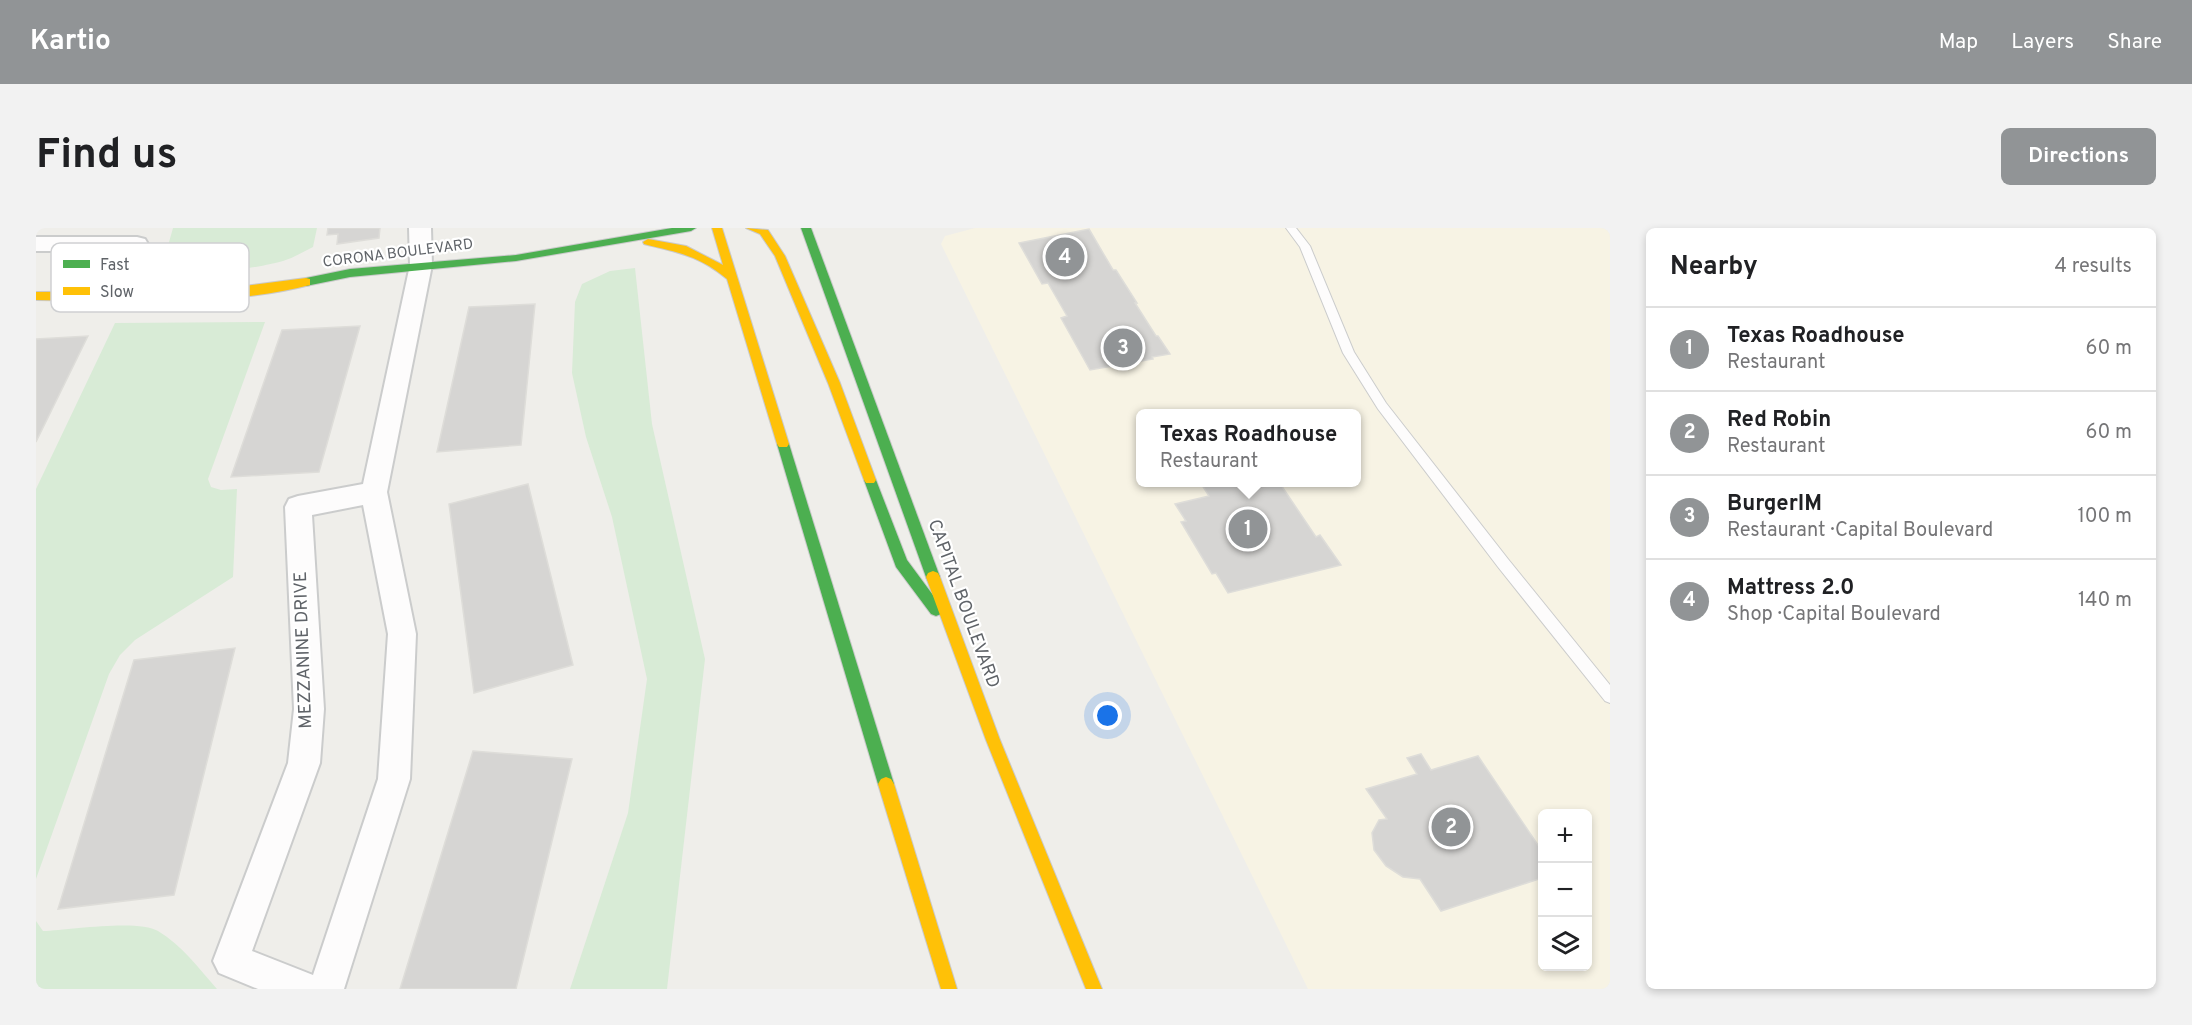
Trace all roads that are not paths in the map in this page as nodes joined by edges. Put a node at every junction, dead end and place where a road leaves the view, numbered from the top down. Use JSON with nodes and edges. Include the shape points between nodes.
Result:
{"nodes":[{"id":1,"x":420,"y":228,"type":"edge"},
{"id":2,"x":691,"y":228,"type":"edge"},
{"id":3,"x":717,"y":228,"type":"edge"},
{"id":4,"x":751,"y":228,"type":"edge"},
{"id":5,"x":806,"y":228,"type":"edge"},
{"id":6,"x":1291,"y":228,"type":"edge"},
{"id":7,"x":620,"y":240,"type":"junction"},
{"id":8,"x":421,"y":265,"type":"junction"},
{"id":9,"x":732,"y":277,"type":"junction"},
{"id":10,"x":249,"y":292,"type":"edge"},
{"id":11,"x":36,"y":296,"type":"edge"},
{"id":12,"x":51,"y":296,"type":"edge"},
{"id":13,"x":374,"y":492,"type":"junction"},
{"id":14,"x":957,"y":638,"type":"junction"},
{"id":15,"x":1610,"y":696,"type":"edge"},
{"id":16,"x":304,"y":989,"type":"edge"},
{"id":17,"x":326,"y":989,"type":"edge"},
{"id":18,"x":949,"y":989,"type":"edge"},
{"id":19,"x":1094,"y":989,"type":"edge"}],
"edges":[{"from":1,"to":8,"type":"street"},
{"from":2,"to":7,"type":"main road","name":"CORONA BOULEVARD"},
{"from":3,"to":9,"type":"main road"},
{"from":4,"to":14,"type":"main road","via":[[765,232],[780,256],[834,383],[901,563]]},
{"from":5,"to":14,"type":"main road","name":"CAPITAL BOULEVARD"},
{"from":6,"to":15,"type":"lane","via":[[1305,246],[1349,353],[1382,406]]},
{"from":7,"to":8,"type":"main road","name":"CORONA BOULEVARD","via":[[516,258]]},
{"from":7,"to":9,"type":"main road","name":"CORONA BOULEVARD","via":[[676,245],[713,262]]},
{"from":8,"to":10,"type":"main road","name":"CORONA BOULEVARD","via":[[350,273]]},
{"from":8,"to":13,"type":"street"},
{"from":9,"to":18,"type":"main road"},
{"from":11,"to":12,"type":"main road","name":"CORONA BOULEVARD"},
{"from":13,"to":16,"type":"street","name":"MEZZANINE DRIVE","via":[[298,507],[309,709],[304,764],[231,961]]},
{"from":13,"to":17,"type":"street","via":[[402,634],[394,779]]},
{"from":14,"to":19,"type":"main road","name":"CAPITAL BOULEVARD","via":[[993,740]]}]}
